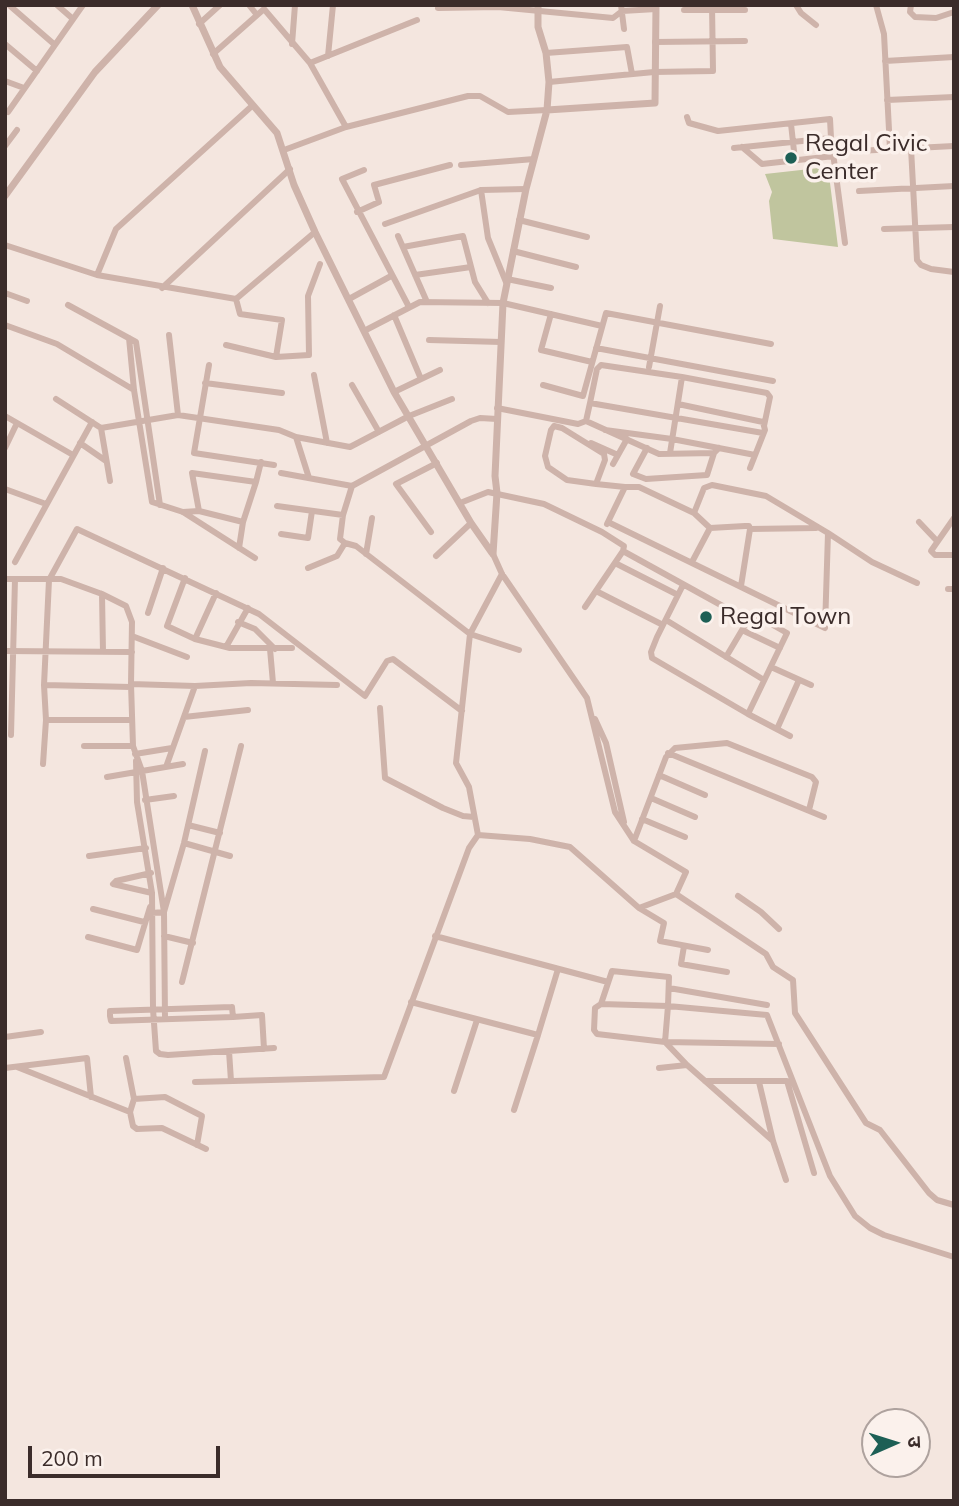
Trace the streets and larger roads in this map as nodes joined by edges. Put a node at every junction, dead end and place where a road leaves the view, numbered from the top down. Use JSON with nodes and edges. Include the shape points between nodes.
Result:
{"nodes":[{"id":1,"x":9,"y":5,"type":"edge"},
{"id":2,"x":57,"y":5,"type":"edge"},
{"id":3,"x":83,"y":5,"type":"edge"},
{"id":4,"x":158,"y":5,"type":"edge"},
{"id":5,"x":192,"y":5,"type":"edge"},
{"id":6,"x":220,"y":5,"type":"edge"},
{"id":7,"x":249,"y":5,"type":"edge"},
{"id":8,"x":295,"y":5,"type":"edge"},
{"id":9,"x":333,"y":5,"type":"edge"},
{"id":10,"x":439,"y":5,"type":"edge"},
{"id":11,"x":796,"y":5,"type":"edge"},
{"id":12,"x":876,"y":5,"type":"edge"},
{"id":13,"x":911,"y":5,"type":"edge"},
{"id":14,"x":497,"y":6,"type":"edge"},
{"id":15,"x":588,"y":7,"type":"edge"},
{"id":16,"x":656,"y":7,"type":"edge"},
{"id":17,"x":538,"y":8,"type":"edge"},
{"id":18,"x":621,"y":8,"type":"edge"},
{"id":19,"x":712,"y":8,"type":"edge"},
{"id":20,"x":684,"y":10,"type":"dead end"},
{"id":21,"x":745,"y":10,"type":"dead end"},
{"id":22,"x":954,"y":12,"type":"edge"},
{"id":23,"x":257,"y":15,"type":"junction"},
{"id":24,"x":584,"y":15,"type":"junction"},
{"id":25,"x":73,"y":19,"type":"junction"},
{"id":26,"x":417,"y":20,"type":"dead end"},
{"id":27,"x":199,"y":24,"type":"junction"},
{"id":28,"x":816,"y":25,"type":"dead end"},
{"id":29,"x":624,"y":29,"type":"dead end"},
{"id":30,"x":655,"y":41,"type":"junction"},
{"id":31,"x":713,"y":41,"type":"junction"},
{"id":32,"x":745,"y":41,"type":"dead end"},
{"id":33,"x":292,"y":44,"type":"junction"},
{"id":34,"x":55,"y":45,"type":"junction"},
{"id":35,"x":7,"y":48,"type":"edge"},
{"id":36,"x":546,"y":53,"type":"junction"},
{"id":37,"x":214,"y":54,"type":"junction"},
{"id":38,"x":328,"y":56,"type":"junction"},
{"id":39,"x":954,"y":57,"type":"edge"},
{"id":40,"x":885,"y":61,"type":"junction"},
{"id":41,"x":310,"y":63,"type":"junction"},
{"id":42,"x":37,"y":71,"type":"junction"},
{"id":43,"x":654,"y":72,"type":"junction"},
{"id":44,"x":632,"y":74,"type":"junction"},
{"id":45,"x":5,"y":80,"type":"edge"},
{"id":46,"x":549,"y":82,"type":"junction"},
{"id":47,"x":24,"y":88,"type":"junction"},
{"id":48,"x":954,"y":97,"type":"edge"},
{"id":49,"x":887,"y":100,"type":"junction"},
{"id":50,"x":253,"y":104,"type":"junction"},
{"id":51,"x":547,"y":110,"type":"junction"},
{"id":52,"x":8,"y":112,"type":"dead end"},
{"id":53,"x":687,"y":117,"type":"dead end"},
{"id":54,"x":791,"y":124,"type":"junction"},
{"id":55,"x":346,"y":127,"type":"junction"},
{"id":56,"x":749,"y":128,"type":"junction"},
{"id":57,"x":17,"y":130,"type":"dead end"},
{"id":58,"x":831,"y":138,"type":"junction"},
{"id":59,"x":793,"y":142,"type":"junction"},
{"id":60,"x":5,"y":146,"type":"edge"},
{"id":61,"x":751,"y":146,"type":"junction"},
{"id":62,"x":954,"y":146,"type":"edge"},
{"id":63,"x":911,"y":148,"type":"junction"},
{"id":64,"x":890,"y":149,"type":"junction"},
{"id":65,"x":284,"y":150,"type":"junction"},
{"id":66,"x":857,"y":151,"type":"dead end"},
{"id":67,"x":834,"y":156,"type":"junction"},
{"id":68,"x":534,"y":159,"type":"junction"},
{"id":69,"x":795,"y":160,"type":"junction"},
{"id":70,"x":450,"y":165,"type":"dead end"},
{"id":71,"x":461,"y":165,"type":"dead end"},
{"id":72,"x":290,"y":169,"type":"junction"},
{"id":73,"x":364,"y":170,"type":"dead end"},
{"id":74,"x":954,"y":186,"type":"edge"},
{"id":75,"x":914,"y":188,"type":"junction"},
{"id":76,"x":526,"y":189,"type":"junction"},
{"id":77,"x":481,"y":190,"type":"junction"},
{"id":78,"x":859,"y":191,"type":"dead end"},
{"id":79,"x":5,"y":196,"type":"edge"},
{"id":80,"x":357,"y":212,"type":"junction"},
{"id":81,"x":519,"y":220,"type":"junction"},
{"id":82,"x":385,"y":224,"type":"dead end"},
{"id":83,"x":954,"y":227,"type":"edge"},
{"id":84,"x":884,"y":229,"type":"dead end"},
{"id":85,"x":916,"y":229,"type":"junction"},
{"id":86,"x":315,"y":232,"type":"junction"},
{"id":87,"x":398,"y":236,"type":"dead end"},
{"id":88,"x":587,"y":237,"type":"dead end"},
{"id":89,"x":845,"y":243,"type":"dead end"},
{"id":90,"x":5,"y":245,"type":"edge"},
{"id":91,"x":403,"y":247,"type":"junction"},
{"id":92,"x":513,"y":251,"type":"junction"},
{"id":93,"x":320,"y":264,"type":"dead end"},
{"id":94,"x":471,"y":267,"type":"junction"},
{"id":95,"x":576,"y":267,"type":"dead end"},
{"id":96,"x":954,"y":272,"type":"edge"},
{"id":97,"x":97,"y":275,"type":"junction"},
{"id":98,"x":415,"y":275,"type":"junction"},
{"id":99,"x":391,"y":276,"type":"junction"},
{"id":100,"x":506,"y":281,"type":"junction"},
{"id":101,"x":162,"y":288,"type":"junction"},
{"id":102,"x":551,"y":288,"type":"dead end"},
{"id":103,"x":5,"y":293,"type":"edge"},
{"id":104,"x":236,"y":299,"type":"junction"},
{"id":105,"x":349,"y":299,"type":"junction"},
{"id":106,"x":27,"y":301,"type":"dead end"},
{"id":107,"x":427,"y":302,"type":"junction"},
{"id":108,"x":488,"y":303,"type":"junction"},
{"id":109,"x":503,"y":303,"type":"junction"},
{"id":110,"x":68,"y":305,"type":"dead end"},
{"id":111,"x":660,"y":306,"type":"dead end"},
{"id":112,"x":408,"y":307,"type":"junction"},
{"id":113,"x":551,"y":314,"type":"junction"},
{"id":114,"x":394,"y":315,"type":"junction"},
{"id":115,"x":657,"y":323,"type":"junction"},
{"id":116,"x":5,"y":325,"type":"edge"},
{"id":117,"x":602,"y":326,"type":"junction"},
{"id":118,"x":364,"y":331,"type":"junction"},
{"id":119,"x":169,"y":335,"type":"dead end"},
{"id":120,"x":129,"y":338,"type":"junction"},
{"id":121,"x":429,"y":340,"type":"dead end"},
{"id":122,"x":501,"y":342,"type":"junction"},
{"id":123,"x":771,"y":344,"type":"dead end"},
{"id":124,"x":226,"y":345,"type":"dead end"},
{"id":125,"x":596,"y":348,"type":"junction"},
{"id":126,"x":276,"y":357,"type":"junction"},
{"id":127,"x":651,"y":358,"type":"junction"},
{"id":128,"x":592,"y":362,"type":"junction"},
{"id":129,"x":209,"y":365,"type":"dead end"},
{"id":130,"x":649,"y":367,"type":"dead end"},
{"id":131,"x":440,"y":370,"type":"dead end"},
{"id":132,"x":314,"y":375,"type":"dead end"},
{"id":133,"x":682,"y":377,"type":"junction"},
{"id":134,"x":421,"y":379,"type":"junction"},
{"id":135,"x":773,"y":381,"type":"dead end"},
{"id":136,"x":205,"y":383,"type":"junction"},
{"id":137,"x":352,"y":385,"type":"dead end"},
{"id":138,"x":543,"y":385,"type":"dead end"},
{"id":139,"x":134,"y":390,"type":"junction"},
{"id":140,"x":394,"y":391,"type":"junction"},
{"id":141,"x":282,"y":393,"type":"dead end"},
{"id":142,"x":56,"y":399,"type":"dead end"},
{"id":143,"x":452,"y":399,"type":"dead end"},
{"id":144,"x":590,"y":403,"type":"junction"},
{"id":145,"x":678,"y":404,"type":"junction"},
{"id":146,"x":497,"y":408,"type":"junction"},
{"id":147,"x":178,"y":415,"type":"junction"},
{"id":148,"x":5,"y":416,"type":"edge"},
{"id":149,"x":409,"y":416,"type":"junction"},
{"id":150,"x":200,"y":418,"type":"junction"},
{"id":151,"x":675,"y":418,"type":"junction"},
{"id":152,"x":497,"y":419,"type":"junction"},
{"id":153,"x":586,"y":421,"type":"junction"},
{"id":154,"x":92,"y":422,"type":"junction"},
{"id":155,"x":143,"y":422,"type":"junction"},
{"id":156,"x":17,"y":423,"type":"junction"},
{"id":157,"x":578,"y":424,"type":"junction"},
{"id":158,"x":101,"y":428,"type":"junction"},
{"id":159,"x":605,"y":429,"type":"junction"},
{"id":160,"x":764,"y":430,"type":"junction"},
{"id":161,"x":379,"y":432,"type":"junction"},
{"id":162,"x":296,"y":437,"type":"junction"},
{"id":163,"x":626,"y":439,"type":"junction"},
{"id":164,"x":672,"y":439,"type":"junction"},
{"id":165,"x":80,"y":443,"type":"junction"},
{"id":166,"x":327,"y":443,"type":"junction"},
{"id":167,"x":427,"y":446,"type":"junction"},
{"id":168,"x":5,"y":448,"type":"edge"},
{"id":169,"x":647,"y":449,"type":"junction"},
{"id":170,"x":716,"y":451,"type":"junction"},
{"id":171,"x":670,"y":453,"type":"junction"},
{"id":172,"x":73,"y":455,"type":"junction"},
{"id":173,"x":618,"y":455,"type":"junction"},
{"id":174,"x":755,"y":455,"type":"junction"},
{"id":175,"x":106,"y":461,"type":"junction"},
{"id":176,"x":261,"y":462,"type":"junction"},
{"id":177,"x":437,"y":463,"type":"junction"},
{"id":178,"x":613,"y":464,"type":"dead end"},
{"id":179,"x":274,"y":465,"type":"dead end"},
{"id":180,"x":750,"y":468,"type":"dead end"},
{"id":181,"x":281,"y":473,"type":"dead end"},
{"id":182,"x":309,"y":478,"type":"junction"},
{"id":183,"x":110,"y":481,"type":"dead end"},
{"id":184,"x":256,"y":482,"type":"junction"},
{"id":185,"x":596,"y":484,"type":"junction"},
{"id":186,"x":352,"y":486,"type":"junction"},
{"id":187,"x":625,"y":487,"type":"junction"},
{"id":188,"x":5,"y":489,"type":"edge"},
{"id":189,"x":497,"y":494,"type":"junction"},
{"id":190,"x":460,"y":503,"type":"junction"},
{"id":191,"x":47,"y":504,"type":"junction"},
{"id":192,"x":277,"y":506,"type":"dead end"},
{"id":193,"x":199,"y":511,"type":"junction"},
{"id":194,"x":312,"y":511,"type":"junction"},
{"id":195,"x":183,"y":512,"type":"junction"},
{"id":196,"x":694,"y":513,"type":"junction"},
{"id":197,"x":343,"y":515,"type":"junction"},
{"id":198,"x":372,"y":518,"type":"dead end"},
{"id":199,"x":954,"y":518,"type":"edge"},
{"id":200,"x":243,"y":522,"type":"junction"},
{"id":201,"x":608,"y":522,"type":"junction"},
{"id":202,"x":919,"y":522,"type":"dead end"},
{"id":203,"x":471,"y":523,"type":"junction"},
{"id":204,"x":710,"y":528,"type":"junction"},
{"id":205,"x":818,"y":528,"type":"junction"},
{"id":206,"x":750,"y":529,"type":"junction"},
{"id":207,"x":602,"y":531,"type":"junction"},
{"id":208,"x":431,"y":532,"type":"dead end"},
{"id":209,"x":828,"y":533,"type":"junction"},
{"id":210,"x":281,"y":534,"type":"dead end"},
{"id":211,"x":937,"y":541,"type":"junction"},
{"id":212,"x":345,"y":543,"type":"junction"},
{"id":213,"x":239,"y":548,"type":"junction"},
{"id":214,"x":623,"y":551,"type":"junction"},
{"id":215,"x":366,"y":554,"type":"junction"},
{"id":216,"x":493,"y":554,"type":"junction"},
{"id":217,"x":954,"y":555,"type":"edge"},
{"id":218,"x":436,"y":556,"type":"dead end"},
{"id":219,"x":255,"y":558,"type":"dead end"},
{"id":220,"x":15,"y":562,"type":"dead end"},
{"id":221,"x":692,"y":562,"type":"junction"},
{"id":222,"x":615,"y":563,"type":"junction"},
{"id":223,"x":163,"y":568,"type":"junction"},
{"id":224,"x":308,"y":568,"type":"dead end"},
{"id":225,"x":502,"y":574,"type":"junction"},
{"id":226,"x":185,"y":578,"type":"junction"},
{"id":227,"x":5,"y":579,"type":"edge"},
{"id":228,"x":15,"y":579,"type":"junction"},
{"id":229,"x":49,"y":580,"type":"junction"},
{"id":230,"x":917,"y":583,"type":"dead end"},
{"id":231,"x":684,"y":585,"type":"junction"},
{"id":232,"x":741,"y":586,"type":"junction"},
{"id":233,"x":596,"y":591,"type":"junction"},
{"id":234,"x":216,"y":593,"type":"junction"},
{"id":235,"x":102,"y":594,"type":"junction"},
{"id":236,"x":678,"y":595,"type":"junction"},
{"id":237,"x":585,"y":607,"type":"dead end"},
{"id":238,"x":248,"y":608,"type":"junction"},
{"id":239,"x":148,"y":614,"type":"dead end"},
{"id":240,"x":748,"y":620,"type":"junction"},
{"id":241,"x":238,"y":622,"type":"junction"},
{"id":242,"x":664,"y":622,"type":"junction"},
{"id":243,"x":742,"y":630,"type":"junction"},
{"id":244,"x":470,"y":635,"type":"junction"},
{"id":245,"x":132,"y":636,"type":"junction"},
{"id":246,"x":195,"y":639,"type":"junction"},
{"id":247,"x":226,"y":647,"type":"junction"},
{"id":248,"x":292,"y":648,"type":"dead end"},
{"id":249,"x":780,"y":648,"type":"junction"},
{"id":250,"x":273,"y":649,"type":"junction"},
{"id":251,"x":519,"y":650,"type":"dead end"},
{"id":252,"x":5,"y":651,"type":"edge"},
{"id":253,"x":15,"y":651,"type":"junction"},
{"id":254,"x":46,"y":652,"type":"junction"},
{"id":255,"x":103,"y":652,"type":"junction"},
{"id":256,"x":132,"y":652,"type":"junction"},
{"id":257,"x":187,"y":657,"type":"dead end"},
{"id":258,"x":726,"y":657,"type":"junction"},
{"id":259,"x":771,"y":667,"type":"junction"},
{"id":260,"x":764,"y":680,"type":"junction"},
{"id":261,"x":799,"y":680,"type":"junction"},
{"id":262,"x":273,"y":683,"type":"junction"},
{"id":263,"x":44,"y":685,"type":"junction"},
{"id":264,"x":337,"y":685,"type":"dead end"},
{"id":265,"x":811,"y":685,"type":"dead end"},
{"id":266,"x":131,"y":686,"type":"junction"},
{"id":267,"x":195,"y":686,"type":"junction"},
{"id":268,"x":380,"y":708,"type":"dead end"},
{"id":269,"x":248,"y":710,"type":"dead end"},
{"id":270,"x":462,"y":711,"type":"junction"},
{"id":271,"x":748,"y":714,"type":"junction"},
{"id":272,"x":593,"y":716,"type":"junction"},
{"id":273,"x":184,"y":717,"type":"junction"},
{"id":274,"x":46,"y":720,"type":"junction"},
{"id":275,"x":131,"y":720,"type":"junction"},
{"id":276,"x":777,"y":729,"type":"junction"},
{"id":277,"x":11,"y":735,"type":"dead end"},
{"id":278,"x":790,"y":736,"type":"dead end"},
{"id":279,"x":84,"y":746,"type":"dead end"},
{"id":280,"x":133,"y":746,"type":"junction"},
{"id":281,"x":241,"y":746,"type":"dead end"},
{"id":282,"x":172,"y":748,"type":"junction"},
{"id":283,"x":205,"y":751,"type":"dead end"},
{"id":284,"x":668,"y":753,"type":"junction"},
{"id":285,"x":136,"y":756,"type":"junction"},
{"id":286,"x":43,"y":764,"type":"dead end"},
{"id":287,"x":183,"y":764,"type":"dead end"},
{"id":288,"x":166,"y":767,"type":"junction"},
{"id":289,"x":139,"y":771,"type":"junction"},
{"id":290,"x":659,"y":775,"type":"junction"},
{"id":291,"x":107,"y":777,"type":"dead end"},
{"id":292,"x":617,"y":784,"type":"junction"},
{"id":293,"x":608,"y":786,"type":"junction"},
{"id":294,"x":705,"y":795,"type":"dead end"},
{"id":295,"x":174,"y":796,"type":"dead end"},
{"id":296,"x":651,"y":798,"type":"junction"},
{"id":297,"x":147,"y":800,"type":"junction"},
{"id":298,"x":137,"y":802,"type":"junction"},
{"id":299,"x":810,"y":810,"type":"junction"},
{"id":300,"x":474,"y":817,"type":"junction"},
{"id":301,"x":695,"y":817,"type":"dead end"},
{"id":302,"x":824,"y":817,"type":"dead end"},
{"id":303,"x":642,"y":819,"type":"junction"},
{"id":304,"x":624,"y":824,"type":"junction"},
{"id":305,"x":188,"y":825,"type":"junction"},
{"id":306,"x":220,"y":833,"type":"junction"},
{"id":307,"x":478,"y":835,"type":"junction"},
{"id":308,"x":685,"y":837,"type":"dead end"},
{"id":309,"x":153,"y":841,"type":"junction"},
{"id":310,"x":634,"y":841,"type":"junction"},
{"id":311,"x":184,"y":843,"type":"junction"},
{"id":312,"x":145,"y":845,"type":"junction"},
{"id":313,"x":215,"y":853,"type":"junction"},
{"id":314,"x":89,"y":856,"type":"dead end"},
{"id":315,"x":230,"y":856,"type":"dead end"},
{"id":316,"x":150,"y":873,"type":"junction"},
{"id":317,"x":152,"y":893,"type":"junction"},
{"id":318,"x":676,"y":894,"type":"junction"},
{"id":319,"x":738,"y":896,"type":"dead end"},
{"id":320,"x":152,"y":901,"type":"junction"},
{"id":321,"x":639,"y":908,"type":"junction"},
{"id":322,"x":93,"y":909,"type":"dead end"},
{"id":323,"x":164,"y":912,"type":"junction"},
{"id":324,"x":152,"y":913,"type":"junction"},
{"id":325,"x":144,"y":922,"type":"junction"},
{"id":326,"x":779,"y":929,"type":"dead end"},
{"id":327,"x":164,"y":936,"type":"junction"},
{"id":328,"x":435,"y":936,"type":"junction"},
{"id":329,"x":88,"y":937,"type":"dead end"},
{"id":330,"x":193,"y":943,"type":"junction"},
{"id":331,"x":684,"y":946,"type":"junction"},
{"id":332,"x":708,"y":950,"type":"dead end"},
{"id":333,"x":558,"y":969,"type":"junction"},
{"id":334,"x":727,"y":972,"type":"dead end"},
{"id":335,"x":182,"y":982,"type":"dead end"},
{"id":336,"x":608,"y":982,"type":"junction"},
{"id":337,"x":668,"y":988,"type":"junction"},
{"id":338,"x":411,"y":1002,"type":"junction"},
{"id":339,"x":601,"y":1004,"type":"junction"},
{"id":340,"x":767,"y":1005,"type":"dead end"},
{"id":341,"x":668,"y":1006,"type":"junction"},
{"id":342,"x":153,"y":1009,"type":"junction"},
{"id":343,"x":164,"y":1009,"type":"junction"},
{"id":344,"x":233,"y":1017,"type":"junction"},
{"id":345,"x":165,"y":1019,"type":"junction"},
{"id":346,"x":153,"y":1020,"type":"junction"},
{"id":347,"x":477,"y":1020,"type":"junction"},
{"id":348,"x":41,"y":1032,"type":"dead end"},
{"id":349,"x":538,"y":1035,"type":"junction"},
{"id":350,"x":5,"y":1037,"type":"edge"},
{"id":351,"x":665,"y":1042,"type":"junction"},
{"id":352,"x":779,"y":1044,"type":"junction"},
{"id":353,"x":274,"y":1048,"type":"dead end"},
{"id":354,"x":264,"y":1049,"type":"junction"},
{"id":355,"x":229,"y":1051,"type":"junction"},
{"id":356,"x":127,"y":1058,"type":"dead end"},
{"id":357,"x":687,"y":1065,"type":"junction"},
{"id":358,"x":17,"y":1067,"type":"junction"},
{"id":359,"x":5,"y":1068,"type":"edge"},
{"id":360,"x":659,"y":1068,"type":"dead end"},
{"id":361,"x":231,"y":1081,"type":"junction"},
{"id":362,"x":705,"y":1081,"type":"junction"},
{"id":363,"x":195,"y":1082,"type":"dead end"},
{"id":364,"x":759,"y":1082,"type":"junction"},
{"id":365,"x":454,"y":1091,"type":"dead end"},
{"id":366,"x":90,"y":1097,"type":"junction"},
{"id":367,"x":134,"y":1100,"type":"junction"},
{"id":368,"x":514,"y":1110,"type":"dead end"},
{"id":369,"x":130,"y":1112,"type":"junction"},
{"id":370,"x":773,"y":1141,"type":"junction"},
{"id":371,"x":197,"y":1145,"type":"junction"},
{"id":372,"x":206,"y":1149,"type":"dead end"},
{"id":373,"x":814,"y":1173,"type":"dead end"},
{"id":374,"x":786,"y":1180,"type":"dead end"},
{"id":375,"x":954,"y":1205,"type":"edge"},
{"id":376,"x":954,"y":1257,"type":"edge"}],
"edges":[{"from":1,"to":34,"type":"street"},
{"from":2,"to":25,"type":"street"},
{"from":3,"to":25,"type":"street"},
{"from":4,"to":79,"type":"street","via":[[95,72]]},
{"from":5,"to":27,"type":"street"},
{"from":6,"to":27,"type":"street"},
{"from":7,"to":23,"type":"street"},
{"from":8,"to":33,"type":"street"},
{"from":9,"to":38,"type":"street"},
{"from":10,"to":14,"type":"street"},
{"from":11,"to":28,"type":"street"},
{"from":12,"to":40,"type":"street"},
{"from":13,"to":22,"type":"street","via":[[915,18]]},
{"from":14,"to":17,"type":"street"},
{"from":15,"to":24,"type":"street"},
{"from":16,"to":18,"type":"street"},
{"from":16,"to":30,"type":"street"},
{"from":17,"to":24,"type":"street"},
{"from":17,"to":36,"type":"street"},
{"from":18,"to":24,"type":"street","via":[[613,19]]},
{"from":18,"to":29,"type":"street"},
{"from":19,"to":20,"type":"street"},
{"from":19,"to":21,"type":"street"},
{"from":19,"to":31,"type":"street"},
{"from":23,"to":33,"type":"street","via":[[264,9]]},
{"from":23,"to":37,"type":"street"},
{"from":25,"to":34,"type":"street"},
{"from":26,"to":38,"type":"street"},
{"from":27,"to":37,"type":"street"},
{"from":30,"to":31,"type":"street"},
{"from":30,"to":43,"type":"street"},
{"from":31,"to":32,"type":"street"},
{"from":31,"to":43,"type":"street","via":[[713,71]]},
{"from":33,"to":41,"type":"street"},
{"from":34,"to":42,"type":"street"},
{"from":35,"to":42,"type":"street"},
{"from":36,"to":44,"type":"street","via":[[628,47]]},
{"from":36,"to":46,"type":"street"},
{"from":37,"to":50,"type":"street"},
{"from":38,"to":41,"type":"street"},
{"from":39,"to":40,"type":"street"},
{"from":40,"to":49,"type":"street"},
{"from":41,"to":55,"type":"street"},
{"from":42,"to":47,"type":"street"},
{"from":43,"to":44,"type":"street"},
{"from":43,"to":51,"type":"street","via":[[655,103]]},
{"from":44,"to":46,"type":"street"},
{"from":45,"to":47,"type":"street"},
{"from":46,"to":51,"type":"street"},
{"from":47,"to":52,"type":"street"},
{"from":48,"to":49,"type":"street"},
{"from":49,"to":64,"type":"street"},
{"from":50,"to":65,"type":"street","via":[[277,132]]},
{"from":50,"to":97,"type":"street","via":[[116,229]]},
{"from":51,"to":55,"type":"street","via":[[508,112],[481,96],[468,96]]},
{"from":51,"to":68,"type":"street"},
{"from":53,"to":56,"type":"street","via":[[689,123],[711,130]]},
{"from":54,"to":56,"type":"street"},
{"from":54,"to":58,"type":"street","via":[[830,119]]},
{"from":54,"to":59,"type":"street"},
{"from":55,"to":65,"type":"street"},
{"from":56,"to":61,"type":"street"},
{"from":57,"to":60,"type":"street"},
{"from":58,"to":59,"type":"street"},
{"from":58,"to":67,"type":"street"},
{"from":59,"to":61,"type":"street"},
{"from":59,"to":69,"type":"street"},
{"from":61,"to":69,"type":"street","via":[[738,148],[762,164]]},
{"from":62,"to":63,"type":"street"},
{"from":63,"to":64,"type":"street"},
{"from":63,"to":75,"type":"street"},
{"from":64,"to":66,"type":"street"},
{"from":65,"to":72,"type":"street"},
{"from":67,"to":69,"type":"street"},
{"from":67,"to":89,"type":"street"},
{"from":68,"to":71,"type":"street"},
{"from":68,"to":76,"type":"street"},
{"from":70,"to":80,"type":"street","via":[[374,185],[379,202]]},
{"from":72,"to":86,"type":"street"},
{"from":72,"to":101,"type":"street"},
{"from":73,"to":80,"type":"street","via":[[342,179]]},
{"from":74,"to":75,"type":"street"},
{"from":75,"to":78,"type":"street"},
{"from":75,"to":85,"type":"street"},
{"from":76,"to":77,"type":"street"},
{"from":76,"to":81,"type":"street"},
{"from":77,"to":82,"type":"street"},
{"from":77,"to":100,"type":"street","via":[[488,238]]},
{"from":80,"to":99,"type":"street"},
{"from":81,"to":88,"type":"street"},
{"from":81,"to":92,"type":"street"},
{"from":83,"to":85,"type":"street"},
{"from":84,"to":85,"type":"street"},
{"from":85,"to":96,"type":"street","via":[[918,262]]},
{"from":86,"to":104,"type":"street"},
{"from":86,"to":105,"type":"street"},
{"from":87,"to":91,"type":"street"},
{"from":90,"to":97,"type":"street"},
{"from":91,"to":94,"type":"street","via":[[463,236]]},
{"from":91,"to":98,"type":"street"},
{"from":92,"to":95,"type":"street"},
{"from":92,"to":100,"type":"street"},
{"from":93,"to":126,"type":"street","via":[[308,296],[309,355]]},
{"from":94,"to":98,"type":"street"},
{"from":94,"to":108,"type":"street"},
{"from":97,"to":101,"type":"street"},
{"from":98,"to":107,"type":"street"},
{"from":99,"to":105,"type":"street"},
{"from":99,"to":112,"type":"street"},
{"from":100,"to":102,"type":"street"},
{"from":100,"to":109,"type":"street"},
{"from":101,"to":104,"type":"street"},
{"from":103,"to":106,"type":"street"},
{"from":104,"to":126,"type":"street","via":[[240,314],[282,320]]},
{"from":105,"to":118,"type":"street"},
{"from":107,"to":108,"type":"street"},
{"from":107,"to":112,"type":"street"},
{"from":108,"to":109,"type":"street"},
{"from":109,"to":113,"type":"street"},
{"from":109,"to":122,"type":"street"},
{"from":110,"to":120,"type":"street"},
{"from":111,"to":115,"type":"street"},
{"from":112,"to":114,"type":"street"},
{"from":113,"to":117,"type":"street"},
{"from":113,"to":128,"type":"street","via":[[541,349]]},
{"from":114,"to":118,"type":"street"},
{"from":114,"to":134,"type":"street"},
{"from":115,"to":117,"type":"street","via":[[606,313]]},
{"from":115,"to":123,"type":"street"},
{"from":115,"to":127,"type":"street"},
{"from":116,"to":139,"type":"street","via":[[57,344]]},
{"from":117,"to":125,"type":"street"},
{"from":118,"to":140,"type":"street"},
{"from":119,"to":147,"type":"street"},
{"from":120,"to":139,"type":"street"},
{"from":120,"to":155,"type":"street","via":[[135,342]]},
{"from":121,"to":122,"type":"street"},
{"from":122,"to":146,"type":"street"},
{"from":124,"to":126,"type":"street"},
{"from":125,"to":127,"type":"street"},
{"from":125,"to":128,"type":"street"},
{"from":127,"to":130,"type":"street"},
{"from":127,"to":135,"type":"street"},
{"from":128,"to":138,"type":"street","via":[[583,396]]},
{"from":129,"to":136,"type":"street"},
{"from":131,"to":134,"type":"street"},
{"from":132,"to":166,"type":"street"},
{"from":133,"to":144,"type":"street","via":[[601,365]]},
{"from":133,"to":145,"type":"street"},
{"from":133,"to":160,"type":"street","via":[[766,393],[770,397]]},
{"from":134,"to":140,"type":"street"},
{"from":136,"to":141,"type":"street"},
{"from":136,"to":150,"type":"street"},
{"from":137,"to":161,"type":"street"},
{"from":139,"to":155,"type":"street"},
{"from":140,"to":149,"type":"street"},
{"from":142,"to":154,"type":"street"},
{"from":143,"to":149,"type":"street"},
{"from":144,"to":151,"type":"street"},
{"from":144,"to":153,"type":"street"},
{"from":145,"to":151,"type":"street"},
{"from":145,"to":160,"type":"street","via":[[754,418],[763,422]]},
{"from":146,"to":152,"type":"street"},
{"from":146,"to":157,"type":"street"},
{"from":147,"to":150,"type":"street"},
{"from":147,"to":155,"type":"street"},
{"from":148,"to":156,"type":"street"},
{"from":149,"to":161,"type":"street"},
{"from":149,"to":167,"type":"street"},
{"from":150,"to":162,"type":"street","via":[[279,430]]},
{"from":150,"to":176,"type":"street","via":[[194,453]]},
{"from":151,"to":160,"type":"street"},
{"from":151,"to":164,"type":"street"},
{"from":152,"to":167,"type":"street","via":[[476,419]]},
{"from":152,"to":189,"type":"street"},
{"from":153,"to":157,"type":"street"},
{"from":153,"to":159,"type":"street"},
{"from":154,"to":158,"type":"street"},
{"from":154,"to":165,"type":"street"},
{"from":155,"to":158,"type":"street"},
{"from":155,"to":195,"type":"street","via":[[152,502]]},
{"from":156,"to":168,"type":"street"},
{"from":156,"to":172,"type":"street"},
{"from":157,"to":173,"type":"street","via":[[578,436]]},
{"from":158,"to":175,"type":"street"},
{"from":159,"to":163,"type":"street"},
{"from":159,"to":164,"type":"street"},
{"from":160,"to":174,"type":"street"},
{"from":161,"to":166,"type":"street","via":[[350,447]]},
{"from":162,"to":166,"type":"street"},
{"from":162,"to":182,"type":"street"},
{"from":163,"to":169,"type":"street"},
{"from":163,"to":173,"type":"street"},
{"from":164,"to":170,"type":"street"},
{"from":164,"to":171,"type":"street"},
{"from":165,"to":172,"type":"street"},
{"from":165,"to":175,"type":"street"},
{"from":167,"to":177,"type":"street"},
{"from":167,"to":186,"type":"street"},
{"from":169,"to":170,"type":"street","via":[[633,474],[646,479],[707,475]]},
{"from":169,"to":171,"type":"street"},
{"from":170,"to":171,"type":"street"},
{"from":170,"to":174,"type":"street"},
{"from":172,"to":191,"type":"street"},
{"from":173,"to":178,"type":"street"},
{"from":174,"to":180,"type":"street"},
{"from":175,"to":183,"type":"street"},
{"from":176,"to":179,"type":"street"},
{"from":176,"to":184,"type":"street"},
{"from":177,"to":190,"type":"street"},
{"from":177,"to":208,"type":"street","via":[[396,484]]},
{"from":181,"to":182,"type":"street"},
{"from":182,"to":186,"type":"street"},
{"from":184,"to":193,"type":"street","via":[[192,473]]},
{"from":184,"to":200,"type":"street"},
{"from":185,"to":185,"type":"street","via":[[604,454],[554,426],[545,456],[548,467],[568,480]]},
{"from":185,"to":187,"type":"street"},
{"from":186,"to":197,"type":"street"},
{"from":187,"to":196,"type":"street","via":[[639,487]]},
{"from":187,"to":201,"type":"street"},
{"from":188,"to":191,"type":"street"},
{"from":189,"to":190,"type":"street","via":[[488,492]]},
{"from":189,"to":207,"type":"street","via":[[544,503]]},
{"from":189,"to":216,"type":"street"},
{"from":190,"to":203,"type":"street"},
{"from":191,"to":220,"type":"street"},
{"from":192,"to":194,"type":"street"},
{"from":193,"to":195,"type":"street"},
{"from":193,"to":200,"type":"street"},
{"from":194,"to":197,"type":"street"},
{"from":194,"to":210,"type":"street","via":[[307,538]]},
{"from":195,"to":213,"type":"street"},
{"from":196,"to":204,"type":"street"},
{"from":196,"to":205,"type":"street","via":[[704,488],[712,485],[766,496]]},
{"from":197,"to":212,"type":"street","via":[[340,539]]},
{"from":198,"to":215,"type":"street"},
{"from":199,"to":211,"type":"street"},
{"from":200,"to":213,"type":"street"},
{"from":201,"to":207,"type":"street"},
{"from":201,"to":221,"type":"street"},
{"from":202,"to":211,"type":"street"},
{"from":203,"to":216,"type":"street"},
{"from":203,"to":218,"type":"street"},
{"from":204,"to":206,"type":"street"},
{"from":204,"to":221,"type":"street"},
{"from":205,"to":206,"type":"street"},
{"from":205,"to":209,"type":"street"},
{"from":206,"to":232,"type":"street"},
{"from":207,"to":214,"type":"street","via":[[624,545]]},
{"from":209,"to":230,"type":"street","via":[[872,562]]},
{"from":209,"to":232,"type":"street","via":[[825,628]]},
{"from":211,"to":217,"type":"street","via":[[932,553]]},
{"from":212,"to":215,"type":"street"},
{"from":212,"to":224,"type":"street","via":[[337,556]]},
{"from":213,"to":219,"type":"street"},
{"from":214,"to":222,"type":"street"},
{"from":214,"to":231,"type":"street"},
{"from":215,"to":244,"type":"street"},
{"from":216,"to":225,"type":"street"},
{"from":221,"to":232,"type":"street"},
{"from":222,"to":233,"type":"street"},
{"from":222,"to":236,"type":"street"},
{"from":223,"to":226,"type":"street"},
{"from":223,"to":229,"type":"street","via":[[77,528]]},
{"from":223,"to":239,"type":"street"},
{"from":225,"to":244,"type":"street"},
{"from":225,"to":272,"type":"street","via":[[587,698]]},
{"from":226,"to":234,"type":"street"},
{"from":226,"to":246,"type":"street","via":[[167,626]]},
{"from":227,"to":228,"type":"street"},
{"from":228,"to":229,"type":"street"},
{"from":228,"to":253,"type":"street"},
{"from":229,"to":235,"type":"street","via":[[61,579]]},
{"from":229,"to":254,"type":"street"},
{"from":231,"to":236,"type":"street"},
{"from":231,"to":240,"type":"street"},
{"from":233,"to":237,"type":"street"},
{"from":233,"to":242,"type":"street"},
{"from":234,"to":238,"type":"street"},
{"from":234,"to":246,"type":"street"},
{"from":235,"to":245,"type":"street","via":[[126,606]]},
{"from":235,"to":255,"type":"street"},
{"from":236,"to":242,"type":"street"},
{"from":238,"to":241,"type":"street"},
{"from":238,"to":270,"type":"street","via":[[365,696],[387,661],[393,659]]},
{"from":240,"to":243,"type":"street"},
{"from":240,"to":249,"type":"street","via":[[757,616],[787,633]]},
{"from":241,"to":247,"type":"street"},
{"from":241,"to":250,"type":"street","via":[[255,629]]},
{"from":242,"to":258,"type":"street"},
{"from":242,"to":271,"type":"street","via":[[651,652],[654,660]]},
{"from":243,"to":249,"type":"street"},
{"from":243,"to":258,"type":"street"},
{"from":244,"to":251,"type":"street"},
{"from":244,"to":270,"type":"street"},
{"from":245,"to":256,"type":"street"},
{"from":245,"to":257,"type":"street"},
{"from":246,"to":247,"type":"street"},
{"from":247,"to":250,"type":"street"},
{"from":248,"to":250,"type":"street"},
{"from":249,"to":259,"type":"street"},
{"from":250,"to":262,"type":"street"},
{"from":252,"to":253,"type":"street"},
{"from":253,"to":254,"type":"street"},
{"from":253,"to":277,"type":"street"},
{"from":254,"to":255,"type":"street"},
{"from":254,"to":263,"type":"street"},
{"from":255,"to":256,"type":"street"},
{"from":256,"to":266,"type":"street"},
{"from":258,"to":260,"type":"street"},
{"from":259,"to":260,"type":"street"},
{"from":259,"to":261,"type":"street"},
{"from":260,"to":271,"type":"street"},
{"from":261,"to":265,"type":"street"},
{"from":261,"to":276,"type":"street"},
{"from":262,"to":264,"type":"street"},
{"from":262,"to":267,"type":"street"},
{"from":263,"to":266,"type":"street"},
{"from":263,"to":274,"type":"street"},
{"from":266,"to":267,"type":"street"},
{"from":266,"to":275,"type":"street"},
{"from":267,"to":273,"type":"street"},
{"from":268,"to":300,"type":"street","via":[[385,778],[443,808]]},
{"from":269,"to":273,"type":"street"},
{"from":270,"to":300,"type":"street","via":[[456,763],[469,788]]},
{"from":271,"to":276,"type":"street"},
{"from":272,"to":292,"type":"street","via":[[604,736]]},
{"from":272,"to":293,"type":"street"},
{"from":273,"to":282,"type":"street"},
{"from":274,"to":275,"type":"street"},
{"from":274,"to":286,"type":"street"},
{"from":275,"to":280,"type":"street"},
{"from":276,"to":278,"type":"street"},
{"from":279,"to":280,"type":"street"},
{"from":280,"to":285,"type":"street"},
{"from":281,"to":306,"type":"street"},
{"from":282,"to":285,"type":"street"},
{"from":282,"to":288,"type":"street"},
{"from":283,"to":305,"type":"street"},
{"from":284,"to":290,"type":"street"},
{"from":284,"to":299,"type":"street"},
{"from":284,"to":299,"type":"street","via":[[674,748],[723,743],[809,775],[816,782]]},
{"from":285,"to":289,"type":"street"},
{"from":287,"to":288,"type":"street"},
{"from":288,"to":289,"type":"street"},
{"from":289,"to":291,"type":"street"},
{"from":289,"to":297,"type":"street"},
{"from":289,"to":298,"type":"street"},
{"from":290,"to":294,"type":"street"},
{"from":290,"to":296,"type":"street"},
{"from":292,"to":293,"type":"street"},
{"from":292,"to":304,"type":"street"},
{"from":293,"to":304,"type":"street","via":[[615,812]]},
{"from":295,"to":297,"type":"street"},
{"from":296,"to":301,"type":"street"},
{"from":296,"to":303,"type":"street"},
{"from":297,"to":298,"type":"street"},
{"from":297,"to":309,"type":"street"},
{"from":298,"to":312,"type":"street"},
{"from":299,"to":302,"type":"street"},
{"from":300,"to":307,"type":"street"},
{"from":303,"to":308,"type":"street"},
{"from":303,"to":310,"type":"street"},
{"from":304,"to":310,"type":"street"},
{"from":305,"to":306,"type":"street"},
{"from":305,"to":311,"type":"street"},
{"from":306,"to":313,"type":"street"},
{"from":307,"to":321,"type":"street","via":[[570,847]]},
{"from":307,"to":328,"type":"street"},
{"from":309,"to":312,"type":"street"},
{"from":309,"to":323,"type":"street"},
{"from":310,"to":318,"type":"street","via":[[686,872]]},
{"from":311,"to":313,"type":"street"},
{"from":311,"to":323,"type":"street"},
{"from":312,"to":314,"type":"street"},
{"from":312,"to":316,"type":"street"},
{"from":313,"to":315,"type":"street"},
{"from":313,"to":330,"type":"street"},
{"from":316,"to":317,"type":"street"},
{"from":316,"to":317,"type":"street","via":[[113,884]]},
{"from":317,"to":320,"type":"street"},
{"from":318,"to":321,"type":"street"},
{"from":318,"to":375,"type":"street","via":[[766,954],[773,967],[793,980],[795,1013],[866,1123],[880,1130],[929,1193]]},
{"from":319,"to":326,"type":"street"},
{"from":320,"to":324,"type":"street"},
{"from":320,"to":325,"type":"street"},
{"from":321,"to":331,"type":"street","via":[[664,923],[660,941]]},
{"from":322,"to":325,"type":"street"},
{"from":323,"to":324,"type":"street"},
{"from":323,"to":327,"type":"street"},
{"from":324,"to":342,"type":"street"},
{"from":325,"to":329,"type":"street","via":[[137,950]]},
{"from":327,"to":330,"type":"street"},
{"from":327,"to":343,"type":"street"},
{"from":328,"to":333,"type":"street"},
{"from":328,"to":338,"type":"street"},
{"from":330,"to":335,"type":"street"},
{"from":331,"to":332,"type":"street"},
{"from":331,"to":334,"type":"street","via":[[681,964]]},
{"from":333,"to":336,"type":"street"},
{"from":333,"to":349,"type":"street"},
{"from":336,"to":337,"type":"street","via":[[612,971],[669,976]]},
{"from":336,"to":339,"type":"street"},
{"from":337,"to":340,"type":"street"},
{"from":337,"to":341,"type":"street"},
{"from":338,"to":347,"type":"street"},
{"from":338,"to":361,"type":"street","via":[[384,1077]]},
{"from":339,"to":341,"type":"street"},
{"from":339,"to":351,"type":"street","via":[[595,1008],[597,1034]]},
{"from":341,"to":351,"type":"street"},
{"from":341,"to":352,"type":"street","via":[[767,1015]]},
{"from":342,"to":343,"type":"street"},
{"from":342,"to":346,"type":"street"},
{"from":342,"to":346,"type":"street","via":[[110,1011],[110,1016],[111,1021]]},
{"from":343,"to":344,"type":"street","via":[[232,1007]]},
{"from":343,"to":345,"type":"street"},
{"from":344,"to":345,"type":"street"},
{"from":344,"to":354,"type":"street","via":[[262,1015]]},
{"from":345,"to":346,"type":"street"},
{"from":346,"to":355,"type":"street","via":[[160,1054]]},
{"from":347,"to":349,"type":"street"},
{"from":347,"to":365,"type":"street"},
{"from":348,"to":350,"type":"street"},
{"from":349,"to":368,"type":"street"},
{"from":351,"to":352,"type":"street"},
{"from":351,"to":357,"type":"street"},
{"from":352,"to":376,"type":"street","via":[[830,1176],[855,1216],[884,1236]]},
{"from":353,"to":354,"type":"street"},
{"from":354,"to":355,"type":"street"},
{"from":355,"to":361,"type":"street"},
{"from":356,"to":367,"type":"street"},
{"from":357,"to":360,"type":"street"},
{"from":357,"to":362,"type":"street"},
{"from":358,"to":359,"type":"street"},
{"from":358,"to":366,"type":"street"},
{"from":358,"to":366,"type":"street","via":[[87,1058]]},
{"from":361,"to":363,"type":"street"},
{"from":362,"to":364,"type":"street"},
{"from":362,"to":370,"type":"street"},
{"from":364,"to":370,"type":"street"},
{"from":364,"to":373,"type":"street","via":[[787,1082]]},
{"from":366,"to":369,"type":"street"},
{"from":367,"to":369,"type":"street"},
{"from":367,"to":371,"type":"street","via":[[164,1097],[202,1116]]},
{"from":369,"to":371,"type":"street","via":[[137,1129],[162,1128]]},
{"from":370,"to":374,"type":"street"},
{"from":371,"to":372,"type":"street"}]}
